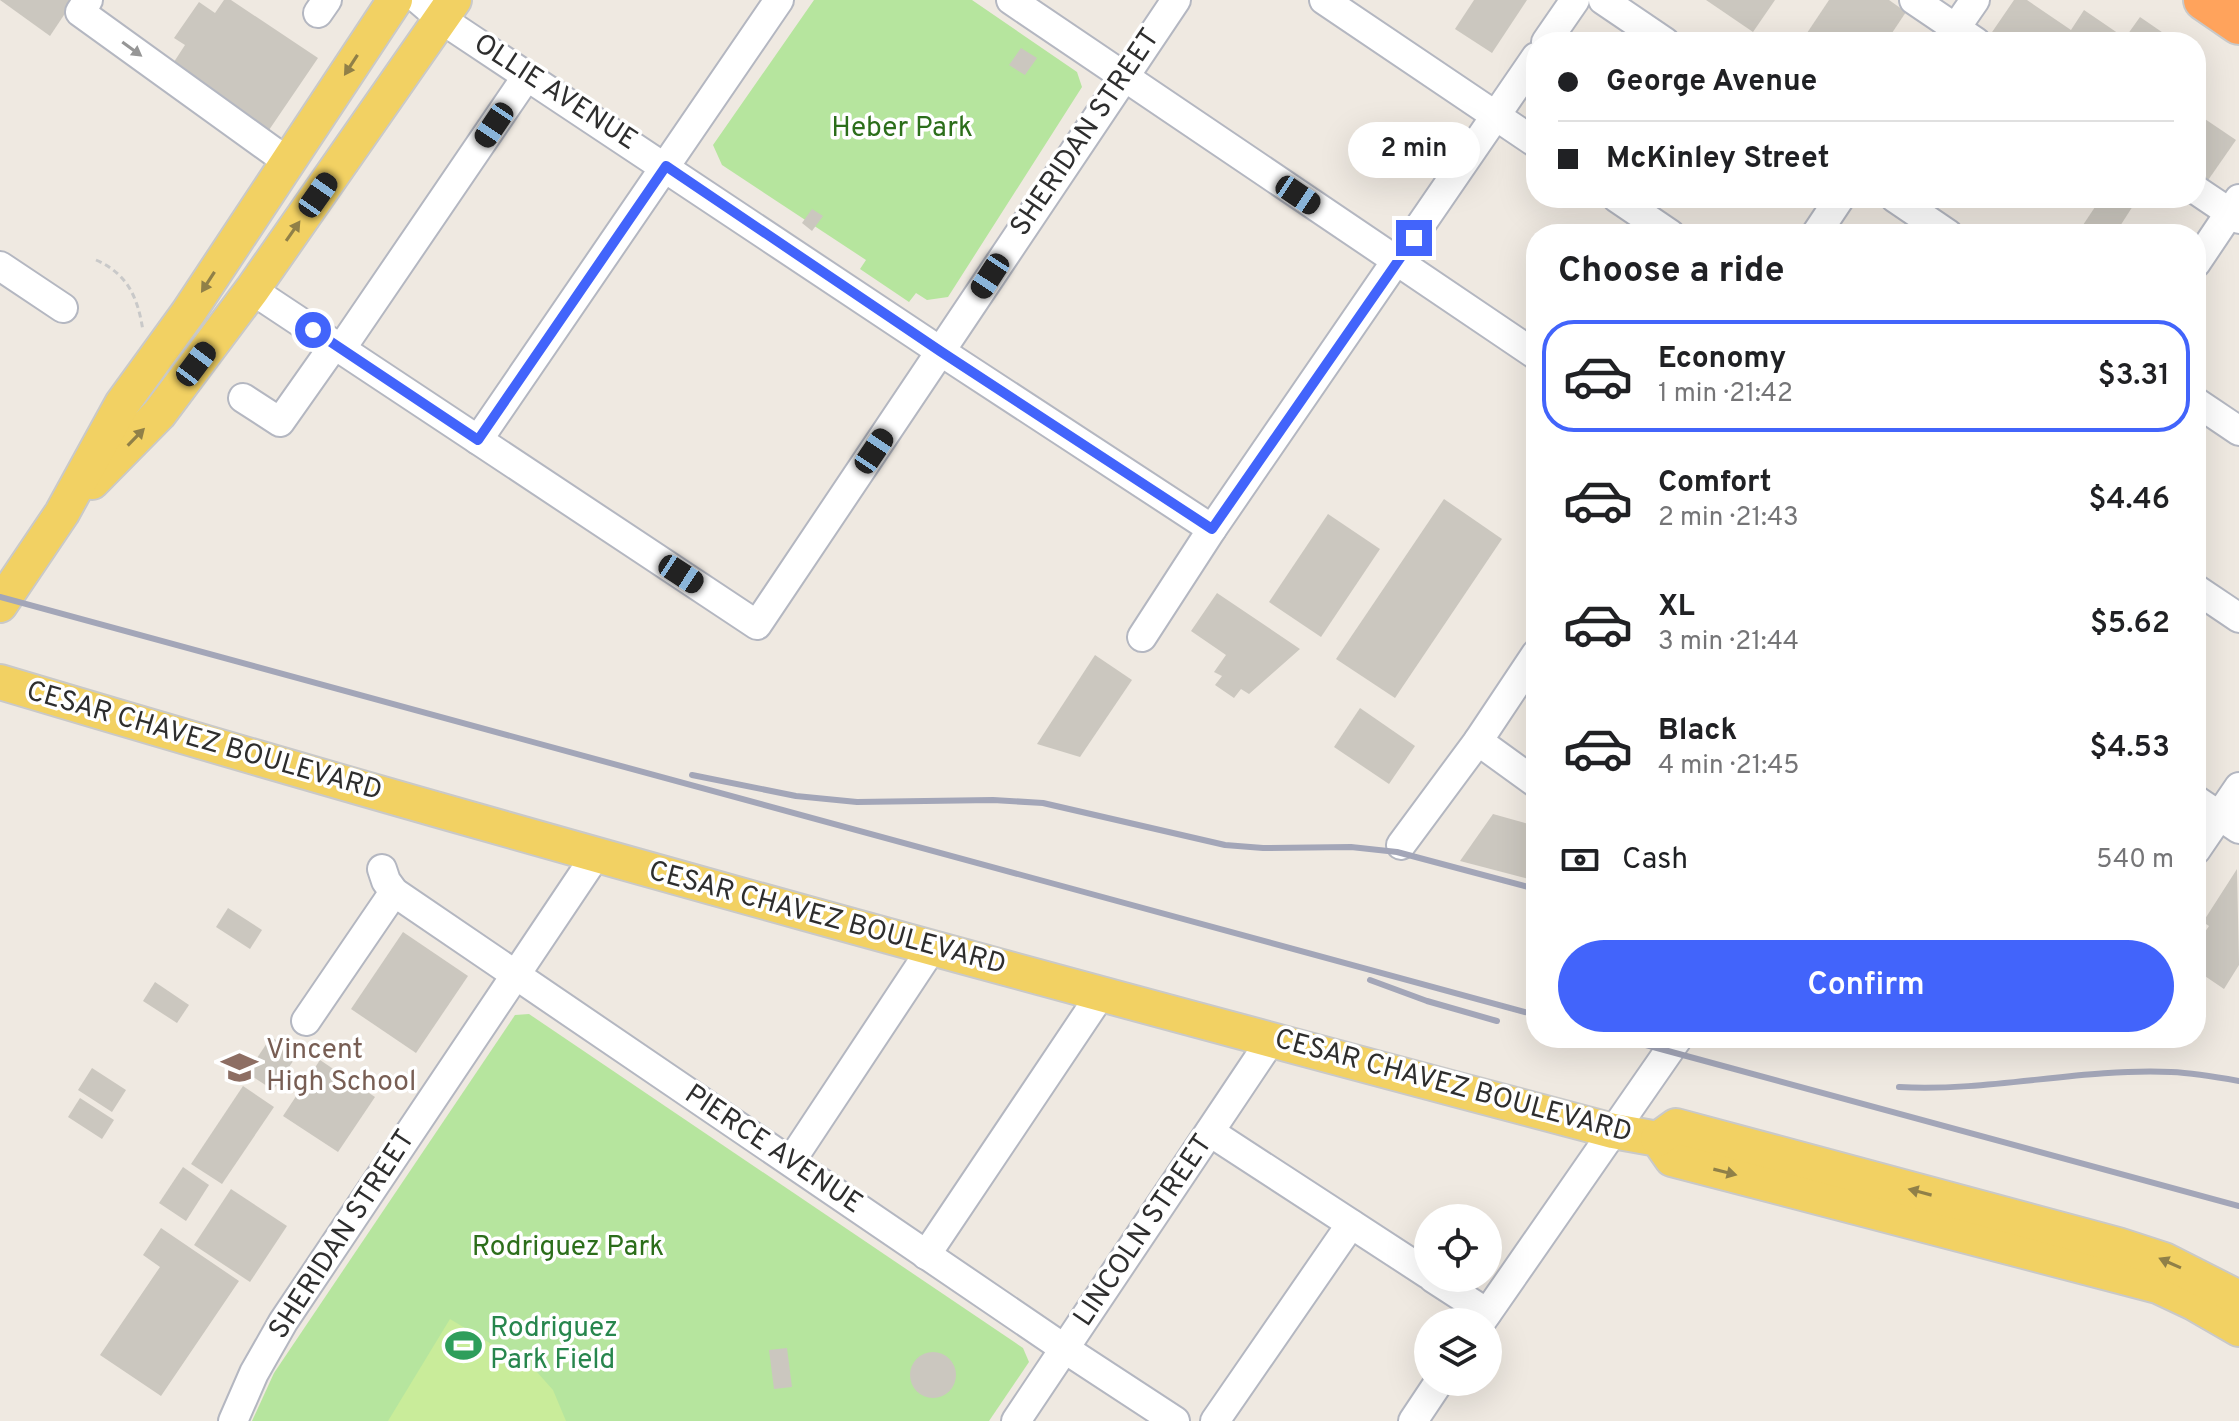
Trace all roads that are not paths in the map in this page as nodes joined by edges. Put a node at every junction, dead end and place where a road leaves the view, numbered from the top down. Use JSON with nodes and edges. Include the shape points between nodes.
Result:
{"nodes":[{"id":1,"x":88,"y":0,"type":"edge"},
{"id":2,"x":395,"y":0,"type":"edge"},
{"id":3,"x":779,"y":0,"type":"edge"},
{"id":4,"x":1011,"y":0,"type":"edge"},
{"id":5,"x":1176,"y":0,"type":"edge"},
{"id":6,"x":1324,"y":0,"type":"edge"},
{"id":7,"x":1575,"y":0,"type":"edge"},
{"id":8,"x":1603,"y":0,"type":"edge"},
{"id":9,"x":1914,"y":0,"type":"edge"},
{"id":10,"x":1975,"y":0,"type":"edge"},
{"id":11,"x":2204,"y":0,"type":"edge"},
{"id":12,"x":438,"y":6,"type":"edge"},
{"id":13,"x":2239,"y":24,"type":"edge"},
{"id":14,"x":1553,"y":32,"type":"edge"},
{"id":15,"x":1650,"y":32,"type":"edge"},
{"id":16,"x":1953,"y":32,"type":"edge"},
{"id":17,"x":1961,"y":32,"type":"edge"},
{"id":18,"x":1526,"y":72,"type":"edge"},
{"id":19,"x":527,"y":76,"type":"junction"},
{"id":20,"x":1124,"y":76,"type":"junction"},
{"id":21,"x":1496,"y":116,"type":"junction"},
{"id":22,"x":1526,"y":136,"type":"edge"},
{"id":23,"x":288,"y":162,"type":"junction"},
{"id":24,"x":666,"y":166,"type":"junction"},
{"id":25,"x":2206,"y":195,"type":"edge"},
{"id":26,"x":1632,"y":208,"type":"edge"},
{"id":27,"x":1910,"y":208,"type":"edge"},
{"id":28,"x":2236,"y":210,"type":"edge"},
{"id":29,"x":1655,"y":224,"type":"edge"},
{"id":30,"x":1933,"y":224,"type":"edge"},
{"id":31,"x":2206,"y":250,"type":"edge"},
{"id":32,"x":1397,"y":262,"type":"junction"},
{"id":33,"x":0,"y":266,"type":"edge"},
{"id":34,"x":252,"y":290,"type":"junction"},
{"id":35,"x":63,"y":308,"type":"dead end"},
{"id":36,"x":338,"y":347,"type":"junction"},
{"id":37,"x":1526,"y":348,"type":"edge"},
{"id":38,"x":940,"y":351,"type":"junction"},
{"id":39,"x":243,"y":398,"type":"dead end"},
{"id":40,"x":2206,"y":409,"type":"edge"},
{"id":41,"x":2239,"y":431,"type":"edge"},
{"id":42,"x":478,"y":440,"type":"junction"},
{"id":43,"x":62,"y":513,"type":"junction"},
{"id":44,"x":1212,"y":529,"type":"junction"},
{"id":45,"x":2206,"y":596,"type":"edge"},
{"id":46,"x":0,"y":605,"type":"edge"},
{"id":47,"x":2239,"y":618,"type":"edge"},
{"id":48,"x":1142,"y":637,"type":"dead end"},
{"id":49,"x":1526,"y":669,"type":"edge"},
{"id":50,"x":0,"y":682,"type":"edge"},
{"id":51,"x":1478,"y":741,"type":"junction"},
{"id":52,"x":1526,"y":776,"type":"edge"},
{"id":53,"x":2239,"y":787,"type":"edge"},
{"id":54,"x":2218,"y":815,"type":"edge"},
{"id":55,"x":2206,"y":834,"type":"edge"},
{"id":56,"x":1401,"y":845,"type":"dead end"},
{"id":57,"x":596,"y":855,"type":"junction"},
{"id":58,"x":932,"y":948,"type":"junction"},
{"id":59,"x":515,"y":976,"type":"junction"},
{"id":60,"x":1101,"y":994,"type":"junction"},
{"id":61,"x":306,"y":1021,"type":"dead end"},
{"id":62,"x":1271,"y":1040,"type":"junction"},
{"id":63,"x":1671,"y":1048,"type":"edge"},
{"id":64,"x":1613,"y":1131,"type":"junction"},
{"id":65,"x":1210,"y":1132,"type":"junction"},
{"id":66,"x":1658,"y":1139,"type":"junction"},
{"id":67,"x":791,"y":1161,"type":"junction"},
{"id":68,"x":1825,"y":1198,"type":"junction"},
{"id":69,"x":1351,"y":1224,"type":"junction"},
{"id":70,"x":926,"y":1255,"type":"junction"},
{"id":71,"x":1414,"y":1265,"type":"edge"},
{"id":72,"x":1451,"y":1292,"type":"edge"},
{"id":73,"x":2239,"y":1298,"type":"edge"},
{"id":74,"x":1471,"y":1308,"type":"edge"},
{"id":75,"x":1491,"y":1308,"type":"edge"},
{"id":76,"x":2239,"y":1329,"type":"edge"},
{"id":77,"x":1065,"y":1349,"type":"junction"},
{"id":78,"x":2239,"y":1352,"type":"edge"},
{"id":79,"x":1430,"y":1396,"type":"edge"},
{"id":80,"x":233,"y":1421,"type":"edge"},
{"id":81,"x":1016,"y":1421,"type":"edge"},
{"id":82,"x":1175,"y":1421,"type":"edge"},
{"id":83,"x":1215,"y":1421,"type":"edge"},
{"id":84,"x":1413,"y":1421,"type":"edge"}],
"edges":[{"from":1,"to":23,"type":"street","one_way":true,"via":[[80,12]]},
{"from":2,"to":23,"type":"main road","one_way":true},
{"from":3,"to":24,"type":"street"},
{"from":4,"to":20,"type":"street"},
{"from":5,"to":20,"type":"street","name":"SHERIDAN STREET"},
{"from":6,"to":21,"type":"street"},
{"from":7,"to":14,"type":"street"},
{"from":8,"to":15,"type":"street"},
{"from":9,"to":16,"type":"street"},
{"from":10,"to":17,"type":"street"},
{"from":11,"to":13,"type":"highway"},
{"from":12,"to":19,"type":"street","name":"OLLIE AVENUE"},
{"from":34,"to":12,"type":"main road","one_way":true},
{"from":18,"to":21,"type":"street"},
{"from":19,"to":24,"type":"street","name":"OLLIE AVENUE"},
{"from":19,"to":36,"type":"street"},
{"from":20,"to":32,"type":"street"},
{"from":20,"to":38,"type":"street","name":"SHERIDAN STREET"},
{"from":21,"to":22,"type":"street"},
{"from":21,"to":32,"type":"street"},
{"from":23,"to":43,"type":"main road","one_way":true,"via":[[122,404]]},
{"from":24,"to":38,"type":"street","name":"OLLIE AVENUE"},
{"from":24,"to":42,"type":"street"},
{"from":25,"to":28,"type":"street"},
{"from":26,"to":29,"type":"street"},
{"from":27,"to":30,"type":"street"},
{"from":28,"to":31,"type":"street"},
{"from":32,"to":37,"type":"street"},
{"from":32,"to":44,"type":"street"},
{"from":33,"to":35,"type":"street"},
{"from":34,"to":36,"type":"street"},
{"from":43,"to":34,"type":"main road","one_way":true,"via":[[159,414]]},
{"from":36,"to":39,"type":"street","via":[[280,422]]},
{"from":36,"to":42,"type":"street"},
{"from":38,"to":42,"type":"street","name":"SHERIDAN STREET","via":[[757,625]]},
{"from":38,"to":44,"type":"street","name":"OLLIE AVENUE"},
{"from":40,"to":41,"type":"street"},
{"from":43,"to":46,"type":"main road"},
{"from":44,"to":48,"type":"street"},
{"from":45,"to":47,"type":"street"},
{"from":49,"to":51,"type":"street"},
{"from":50,"to":57,"type":"main road","name":"CESAR CHAVEZ BOULEVARD"},
{"from":51,"to":52,"type":"street"},
{"from":51,"to":56,"type":"street"},
{"from":53,"to":54,"type":"street"},
{"from":54,"to":55,"type":"street"},
{"from":57,"to":58,"type":"main road","name":"CESAR CHAVEZ BOULEVARD"},
{"from":57,"to":59,"type":"street","name":"SHERIDAN STREET"},
{"from":58,"to":60,"type":"main road","name":"CESAR CHAVEZ BOULEVARD"},
{"from":58,"to":67,"type":"street"},
{"from":59,"to":61,"type":"street","name":"PIERCE AVENUE","via":[[388,880]]},
{"from":59,"to":67,"type":"street","name":"PIERCE AVENUE"},
{"from":59,"to":80,"type":"street","name":"SHERIDAN STREET","via":[[283,1322]]},
{"from":60,"to":62,"type":"main road","name":"CESAR CHAVEZ BOULEVARD"},
{"from":60,"to":70,"type":"street"},
{"from":62,"to":64,"type":"main road","name":"CESAR CHAVEZ BOULEVARD"},
{"from":62,"to":65,"type":"street","name":"LINCOLN STREET"},
{"from":63,"to":64,"type":"street"},
{"from":64,"to":66,"type":"main road","name":"CESAR CHAVEZ BOULEVARD"},
{"from":64,"to":75,"type":"street"},
{"from":65,"to":69,"type":"street"},
{"from":65,"to":77,"type":"street","name":"LINCOLN STREET"},
{"from":66,"to":68,"type":"main road","name":"CESAR CHAVEZ BOULEVARD","one_way":true,"via":[[1672,1159]]},
{"from":73,"to":66,"type":"main road","name":"CESAR CHAVEZ BOULEVARD","one_way":true,"via":[[2164,1260],[2118,1245],[1676,1126]]},
{"from":67,"to":70,"type":"street","name":"PIERCE AVENUE"},
{"from":68,"to":76,"type":"main road","name":"CESAR CHAVEZ BOULEVARD","via":[[2158,1286]]},
{"from":68,"to":78,"type":"main road","via":[[1848,1222],[2151,1306]]},
{"from":69,"to":71,"type":"street"},
{"from":69,"to":83,"type":"street"},
{"from":70,"to":77,"type":"street","name":"PIERCE AVENUE"},
{"from":72,"to":74,"type":"street"},
{"from":77,"to":81,"type":"street","name":"LINCOLN STREET"},
{"from":77,"to":82,"type":"street","name":"PIERCE AVENUE"},
{"from":79,"to":84,"type":"street"}]}
